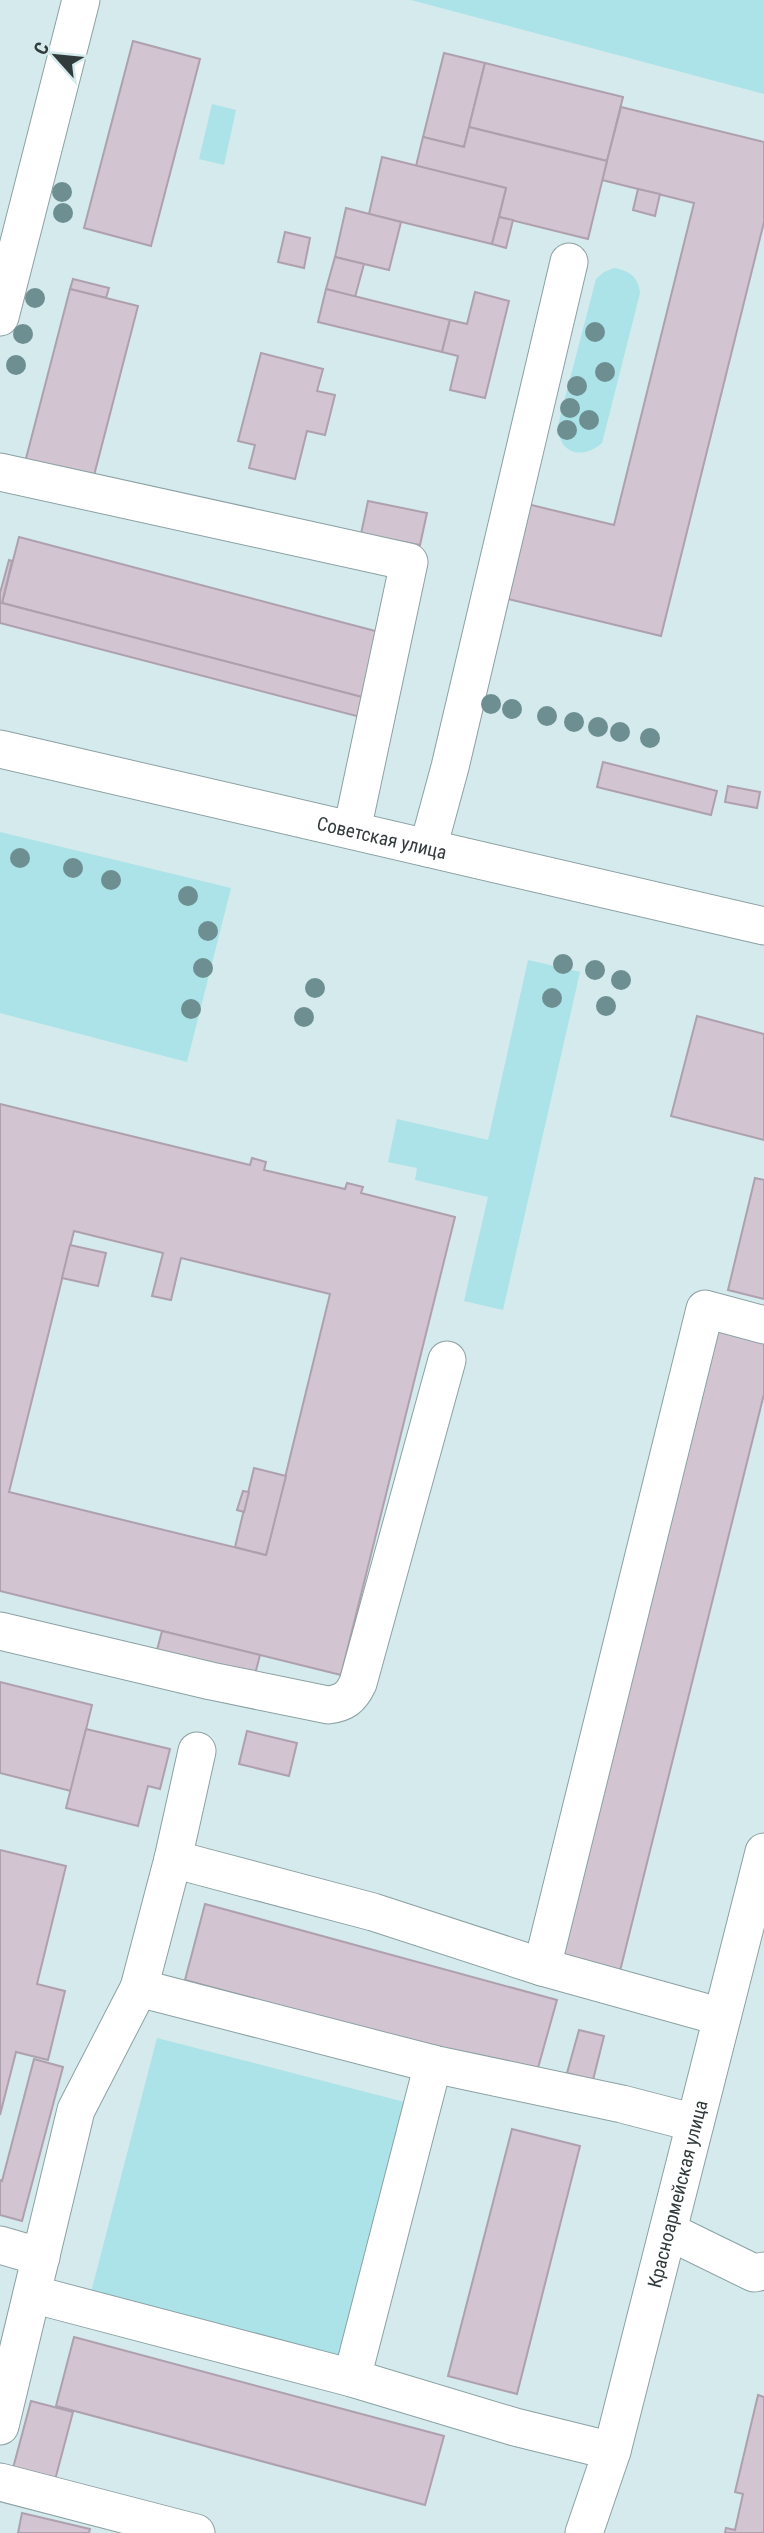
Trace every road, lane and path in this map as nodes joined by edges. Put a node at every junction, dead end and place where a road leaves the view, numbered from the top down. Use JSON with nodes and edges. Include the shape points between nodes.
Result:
{"nodes":[{"id":1,"x":82,"y":0,"type":"edge"},
{"id":2,"x":569,"y":262,"type":"dead end"},
{"id":3,"x":0,"y":317,"type":"edge"},
{"id":4,"x":0,"y":472,"type":"edge"},
{"id":5,"x":0,"y":749,"type":"edge"},
{"id":6,"x":352,"y":830,"type":"junction"},
{"id":7,"x":428,"y":848,"type":"junction"},
{"id":8,"x":764,"y":926,"type":"edge"},
{"id":9,"x":764,"y":1325,"type":"edge"},
{"id":10,"x":447,"y":1360,"type":"dead end"},
{"id":11,"x":0,"y":1632,"type":"edge"},
{"id":12,"x":197,"y":1751,"type":"dead end"},
{"id":13,"x":764,"y":1852,"type":"edge"},
{"id":14,"x":173,"y":1859,"type":"junction"},
{"id":15,"x":542,"y":1967,"type":"junction"},
{"id":16,"x":139,"y":1988,"type":"junction"},
{"id":17,"x":722,"y":2017,"type":"junction"},
{"id":18,"x":433,"y":2064,"type":"junction"},
{"id":19,"x":695,"y":2123,"type":"junction"},
{"id":20,"x":668,"y":2231,"type":"junction"},
{"id":21,"x":0,"y":2245,"type":"edge"},
{"id":22,"x":41,"y":2257,"type":"junction"},
{"id":23,"x":761,"y":2279,"type":"edge"},
{"id":24,"x":32,"y":2294,"type":"junction"},
{"id":25,"x":352,"y":2378,"type":"junction"},
{"id":26,"x":0,"y":2426,"type":"edge"},
{"id":27,"x":612,"y":2451,"type":"junction"},
{"id":28,"x":0,"y":2482,"type":"edge"},
{"id":29,"x":195,"y":2533,"type":"edge"},
{"id":30,"x":584,"y":2533,"type":"edge"}],
"edges":[{"from":1,"to":3,"type":"street"},
{"from":2,"to":7,"type":"street"},
{"from":4,"to":6,"type":"street","via":[[409,562]]},
{"from":5,"to":6,"type":"street","name":"Советская улица"},
{"from":6,"to":7,"type":"street","name":"Советская улица"},
{"from":7,"to":8,"type":"street","name":"Советская улица"},
{"from":9,"to":15,"type":"street","via":[[705,1309]]},
{"from":10,"to":11,"type":"street","via":[[358,1683],[353,1695],[342,1703],[328,1705],[224,1684]]},
{"from":12,"to":14,"type":"street"},
{"from":13,"to":17,"type":"street","name":"Красноармейская улица"},
{"from":14,"to":15,"type":"street","via":[[373,1912]]},
{"from":14,"to":16,"type":"street"},
{"from":15,"to":17,"type":"street"},
{"from":16,"to":18,"type":"street"},
{"from":16,"to":22,"type":"street","via":[[76,2110]]},
{"from":17,"to":19,"type":"street","name":"Красноармейская улица"},
{"from":18,"to":19,"type":"street"},
{"from":18,"to":25,"type":"street"},
{"from":19,"to":20,"type":"street","name":"Красноармейская улица"},
{"from":20,"to":23,"type":"street"},
{"from":20,"to":27,"type":"street","name":"Красноармейская улица"},
{"from":21,"to":22,"type":"street"},
{"from":22,"to":24,"type":"street"},
{"from":24,"to":25,"type":"street"},
{"from":24,"to":26,"type":"street"},
{"from":25,"to":27,"type":"street"},
{"from":27,"to":30,"type":"street","name":"Красноармейская улица"},
{"from":28,"to":29,"type":"street"}]}
